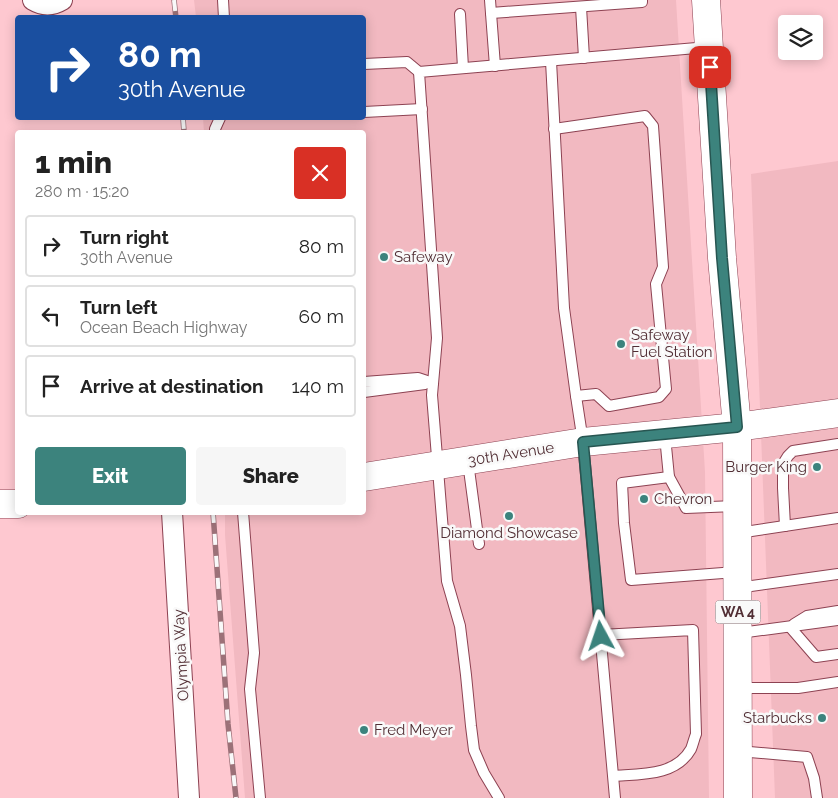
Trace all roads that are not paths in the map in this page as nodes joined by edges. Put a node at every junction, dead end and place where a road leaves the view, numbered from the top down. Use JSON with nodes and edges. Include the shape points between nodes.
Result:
{"nodes":[{"id":1,"x":34,"y":0,"type":"edge"},
{"id":2,"x":62,"y":0,"type":"edge"},
{"id":3,"x":223,"y":0,"type":"edge"},
{"id":4,"x":490,"y":0,"type":"edge"},
{"id":5,"x":642,"y":0,"type":"edge"},
{"id":6,"x":706,"y":0,"type":"edge"},
{"id":7,"x":581,"y":7,"type":"junction"},
{"id":8,"x":491,"y":13,"type":"junction"},
{"id":9,"x":460,"y":14,"type":"dead end"},
{"id":10,"x":224,"y":15,"type":"edge"},
{"id":11,"x":709,"y":47,"type":"junction"},
{"id":12,"x":584,"y":58,"type":"junction"},
{"id":13,"x":551,"y":61,"type":"junction"},
{"id":14,"x":366,"y":64,"type":"edge"},
{"id":15,"x":495,"y":66,"type":"junction"},
{"id":16,"x":463,"y":68,"type":"junction"},
{"id":17,"x":419,"y":72,"type":"junction"},
{"id":18,"x":422,"y":110,"type":"junction"},
{"id":19,"x":366,"y":112,"type":"edge"},
{"id":20,"x":554,"y":130,"type":"junction"},
{"id":21,"x":366,"y":382,"type":"edge"},
{"id":22,"x":433,"y":383,"type":"junction"},
{"id":23,"x":366,"y":392,"type":"edge"},
{"id":24,"x":576,"y":396,"type":"junction"},
{"id":25,"x":838,"y":413,"type":"edge"},
{"id":26,"x":737,"y":427,"type":"junction"},
{"id":27,"x":665,"y":434,"type":"junction"},
{"id":28,"x":583,"y":442,"type":"junction"},
{"id":29,"x":838,"y":444,"type":"edge"},
{"id":30,"x":468,"y":461,"type":"junction"},
{"id":31,"x":437,"y":466,"type":"junction"},
{"id":32,"x":366,"y":477,"type":"edge"},
{"id":33,"x":669,"y":477,"type":"junction"},
{"id":34,"x":0,"y":504,"type":"edge"},
{"id":35,"x":15,"y":504,"type":"edge"},
{"id":36,"x":737,"y":506,"type":"junction"},
{"id":37,"x":172,"y":515,"type":"edge"},
{"id":38,"x":243,"y":515,"type":"edge"},
{"id":39,"x":838,"y":518,"type":"edge"},
{"id":40,"x":785,"y":526,"type":"junction"},
{"id":41,"x":737,"y":533,"type":"junction"},
{"id":42,"x":479,"y":544,"type":"dead end"},
{"id":43,"x":838,"y":574,"type":"edge"},
{"id":44,"x":737,"y":580,"type":"junction"},
{"id":45,"x":838,"y":611,"type":"edge"},
{"id":46,"x":838,"y":620,"type":"edge"},
{"id":47,"x":790,"y":627,"type":"junction"},
{"id":48,"x":738,"y":634,"type":"junction"},
{"id":49,"x":601,"y":636,"type":"junction"},
{"id":50,"x":838,"y":654,"type":"edge"},
{"id":51,"x":838,"y":682,"type":"edge"},
{"id":52,"x":738,"y":688,"type":"junction"},
{"id":53,"x":738,"y":751,"type":"junction"},
{"id":54,"x":614,"y":776,"type":"junction"},
{"id":55,"x":189,"y":798,"type":"edge"},
{"id":56,"x":260,"y":798,"type":"edge"},
{"id":57,"x":499,"y":798,"type":"edge"},
{"id":58,"x":616,"y":798,"type":"edge"},
{"id":59,"x":738,"y":798,"type":"edge"},
{"id":60,"x":817,"y":798,"type":"edge"}],
"edges":[{"from":1,"to":2,"type":"street","via":[[48,5]]},
{"from":3,"to":10,"type":"lane"},
{"from":4,"to":8,"type":"lane"},
{"from":5,"to":7,"type":"lane"},
{"from":6,"to":11,"type":"main road","number":"WA 4"},
{"from":7,"to":8,"type":"lane"},
{"from":7,"to":12,"type":"lane"},
{"from":8,"to":15,"type":"lane"},
{"from":9,"to":16,"type":"lane"},
{"from":11,"to":12,"type":"lane"},
{"from":11,"to":26,"type":"main road","number":"WA 4","via":[[722,258]]},
{"from":12,"to":13,"type":"lane"},
{"from":13,"to":15,"type":"lane"},
{"from":13,"to":20,"type":"lane"},
{"from":14,"to":17,"type":"lane","via":[[407,62]]},
{"from":15,"to":16,"type":"lane"},
{"from":16,"to":17,"type":"lane"},
{"from":17,"to":18,"type":"lane"},
{"from":18,"to":19,"type":"lane"},
{"from":18,"to":22,"type":"lane","via":[[437,338]]},
{"from":20,"to":24,"type":"lane","via":[[564,308]]},
{"from":20,"to":24,"type":"lane","via":[[645,116],[653,126],[663,267],[656,284],[666,389],[659,397],[609,406],[596,394]]},
{"from":21,"to":22,"type":"lane","via":[[418,378]]},
{"from":22,"to":23,"type":"lane"},
{"from":22,"to":31,"type":"lane"},
{"from":24,"to":28,"type":"lane"},
{"from":25,"to":26,"type":"main road","name":"30th Avenue"},
{"from":26,"to":27,"type":"main road","name":"30th Avenue"},
{"from":26,"to":36,"type":"main road","number":"WA 4"},
{"from":27,"to":28,"type":"main road","name":"30th Avenue"},
{"from":27,"to":33,"type":"lane"},
{"from":28,"to":30,"type":"main road","name":"30th Avenue"},
{"from":28,"to":49,"type":"lane"},
{"from":29,"to":40,"type":"lane","via":[[794,451],[788,456],[783,464]]},
{"from":30,"to":31,"type":"main road","name":"30th Avenue"},
{"from":30,"to":42,"type":"lane"},
{"from":31,"to":32,"type":"main road","name":"30th Avenue"},
{"from":31,"to":57,"type":"lane","via":[[447,581],[460,626],[474,750]]},
{"from":33,"to":36,"type":"lane","via":[[686,508]]},
{"from":33,"to":44,"type":"lane","via":[[622,483],[631,580]]},
{"from":34,"to":35,"type":"main road"},
{"from":36,"to":41,"type":"main road","number":"WA 4"},
{"from":37,"to":55,"type":"street","name":"Olympia Way"},
{"from":38,"to":56,"type":"lane","via":[[254,652],[250,689]]},
{"from":39,"to":40,"type":"lane"},
{"from":40,"to":41,"type":"lane"},
{"from":41,"to":44,"type":"main road","number":"WA 4"},
{"from":43,"to":44,"type":"lane"},
{"from":44,"to":48,"type":"main road","number":"WA 4"},
{"from":45,"to":47,"type":"lane","via":[[807,616]]},
{"from":46,"to":47,"type":"lane"},
{"from":47,"to":48,"type":"lane"},
{"from":47,"to":50,"type":"lane","via":[[816,657]]},
{"from":48,"to":52,"type":"main road","number":"WA 4"},
{"from":49,"to":54,"type":"lane"},
{"from":49,"to":54,"type":"lane","via":[[693,630],[696,734],[691,748],[670,768]]},
{"from":51,"to":52,"type":"lane","via":[[798,688]]},
{"from":52,"to":53,"type":"main road","number":"WA 4"},
{"from":53,"to":59,"type":"main road","number":"WA 4"},
{"from":53,"to":60,"type":"lane","via":[[807,757]]},
{"from":54,"to":58,"type":"lane"}]}
